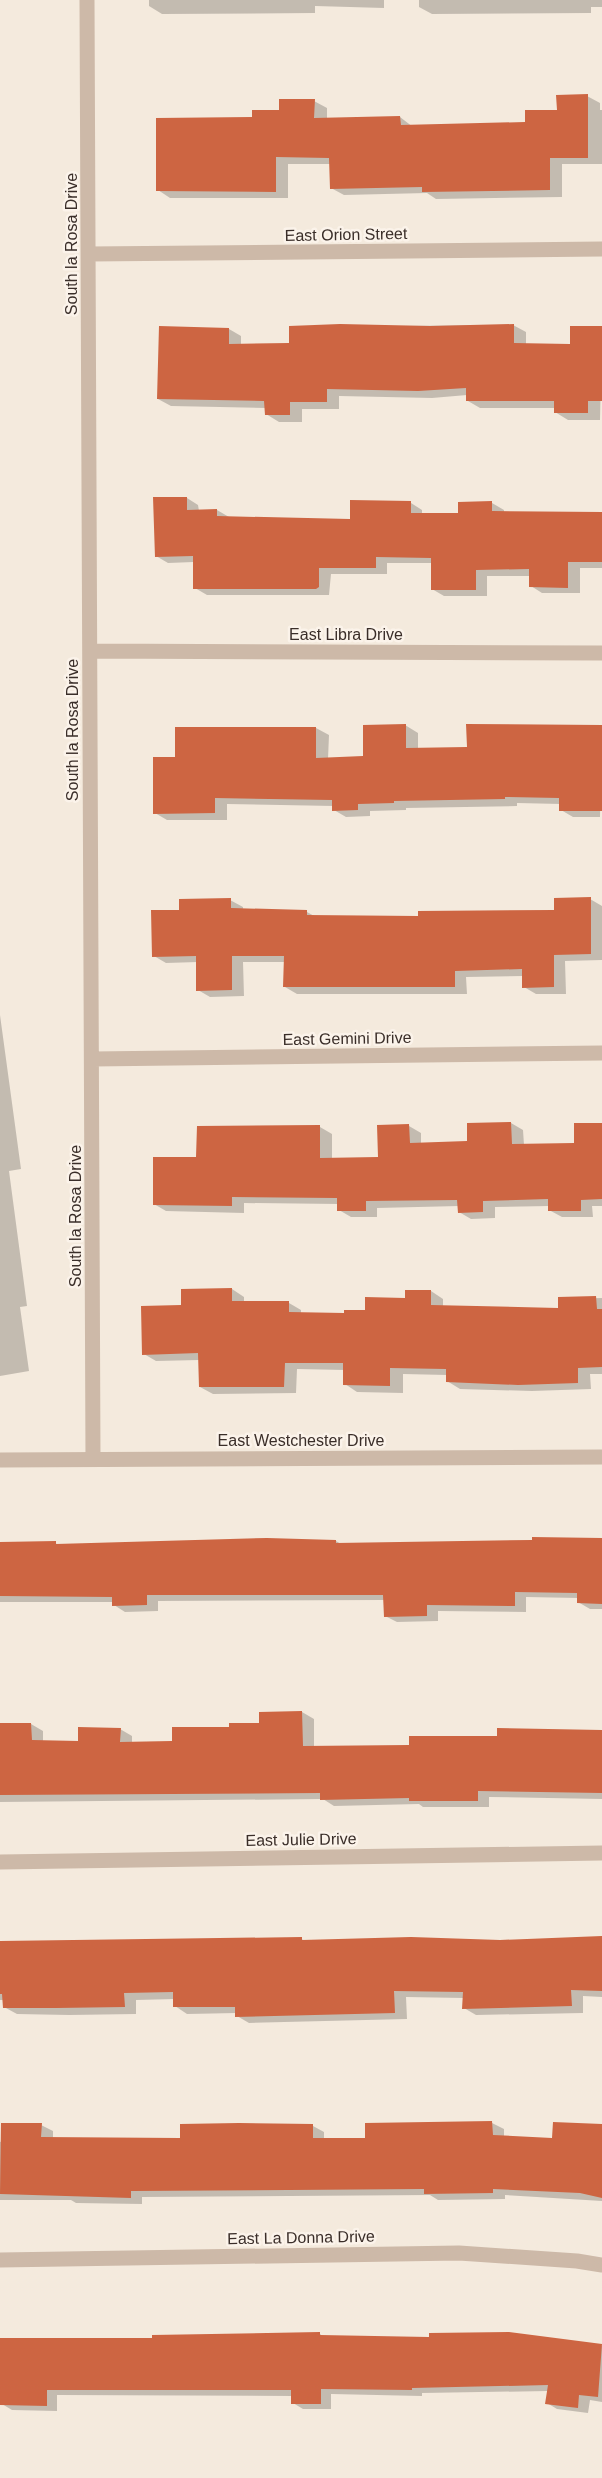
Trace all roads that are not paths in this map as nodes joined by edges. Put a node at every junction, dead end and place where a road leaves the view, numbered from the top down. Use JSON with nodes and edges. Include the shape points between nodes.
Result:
{"nodes":[{"id":1,"x":87,"y":0,"type":"edge"},
{"id":2,"x":602,"y":249,"type":"edge"},
{"id":3,"x":90,"y":254,"type":"junction"},
{"id":4,"x":90,"y":651,"type":"junction"},
{"id":5,"x":602,"y":653,"type":"edge"},
{"id":6,"x":602,"y":1053,"type":"edge"},
{"id":7,"x":93,"y":1059,"type":"junction"},
{"id":8,"x":602,"y":1458,"type":"edge"},
{"id":9,"x":93,"y":1459,"type":"junction"},
{"id":10,"x":0,"y":1460,"type":"edge"},
{"id":11,"x":602,"y":1853,"type":"edge"},
{"id":12,"x":0,"y":1862,"type":"edge"},
{"id":13,"x":0,"y":2260,"type":"edge"},
{"id":14,"x":602,"y":2265,"type":"edge"}],
"edges":[{"from":1,"to":3,"type":"street","name":"South la Rosa Drive"},
{"from":2,"to":3,"type":"street","name":"East Orion Street"},
{"from":3,"to":4,"type":"street","name":"South la Rosa Drive"},
{"from":4,"to":5,"type":"street","name":"East Libra Drive"},
{"from":4,"to":7,"type":"street","name":"South la Rosa Drive"},
{"from":6,"to":7,"type":"street","name":"East Gemini Drive"},
{"from":7,"to":9,"type":"street","name":"South la Rosa Drive"},
{"from":8,"to":9,"type":"street","name":"East Westchester Drive"},
{"from":9,"to":10,"type":"street","name":"East Westchester Drive"},
{"from":11,"to":12,"type":"street","name":"East Julie Drive"},
{"from":13,"to":14,"type":"street","name":"East La Donna Drive","via":[[459,2253]]}]}
